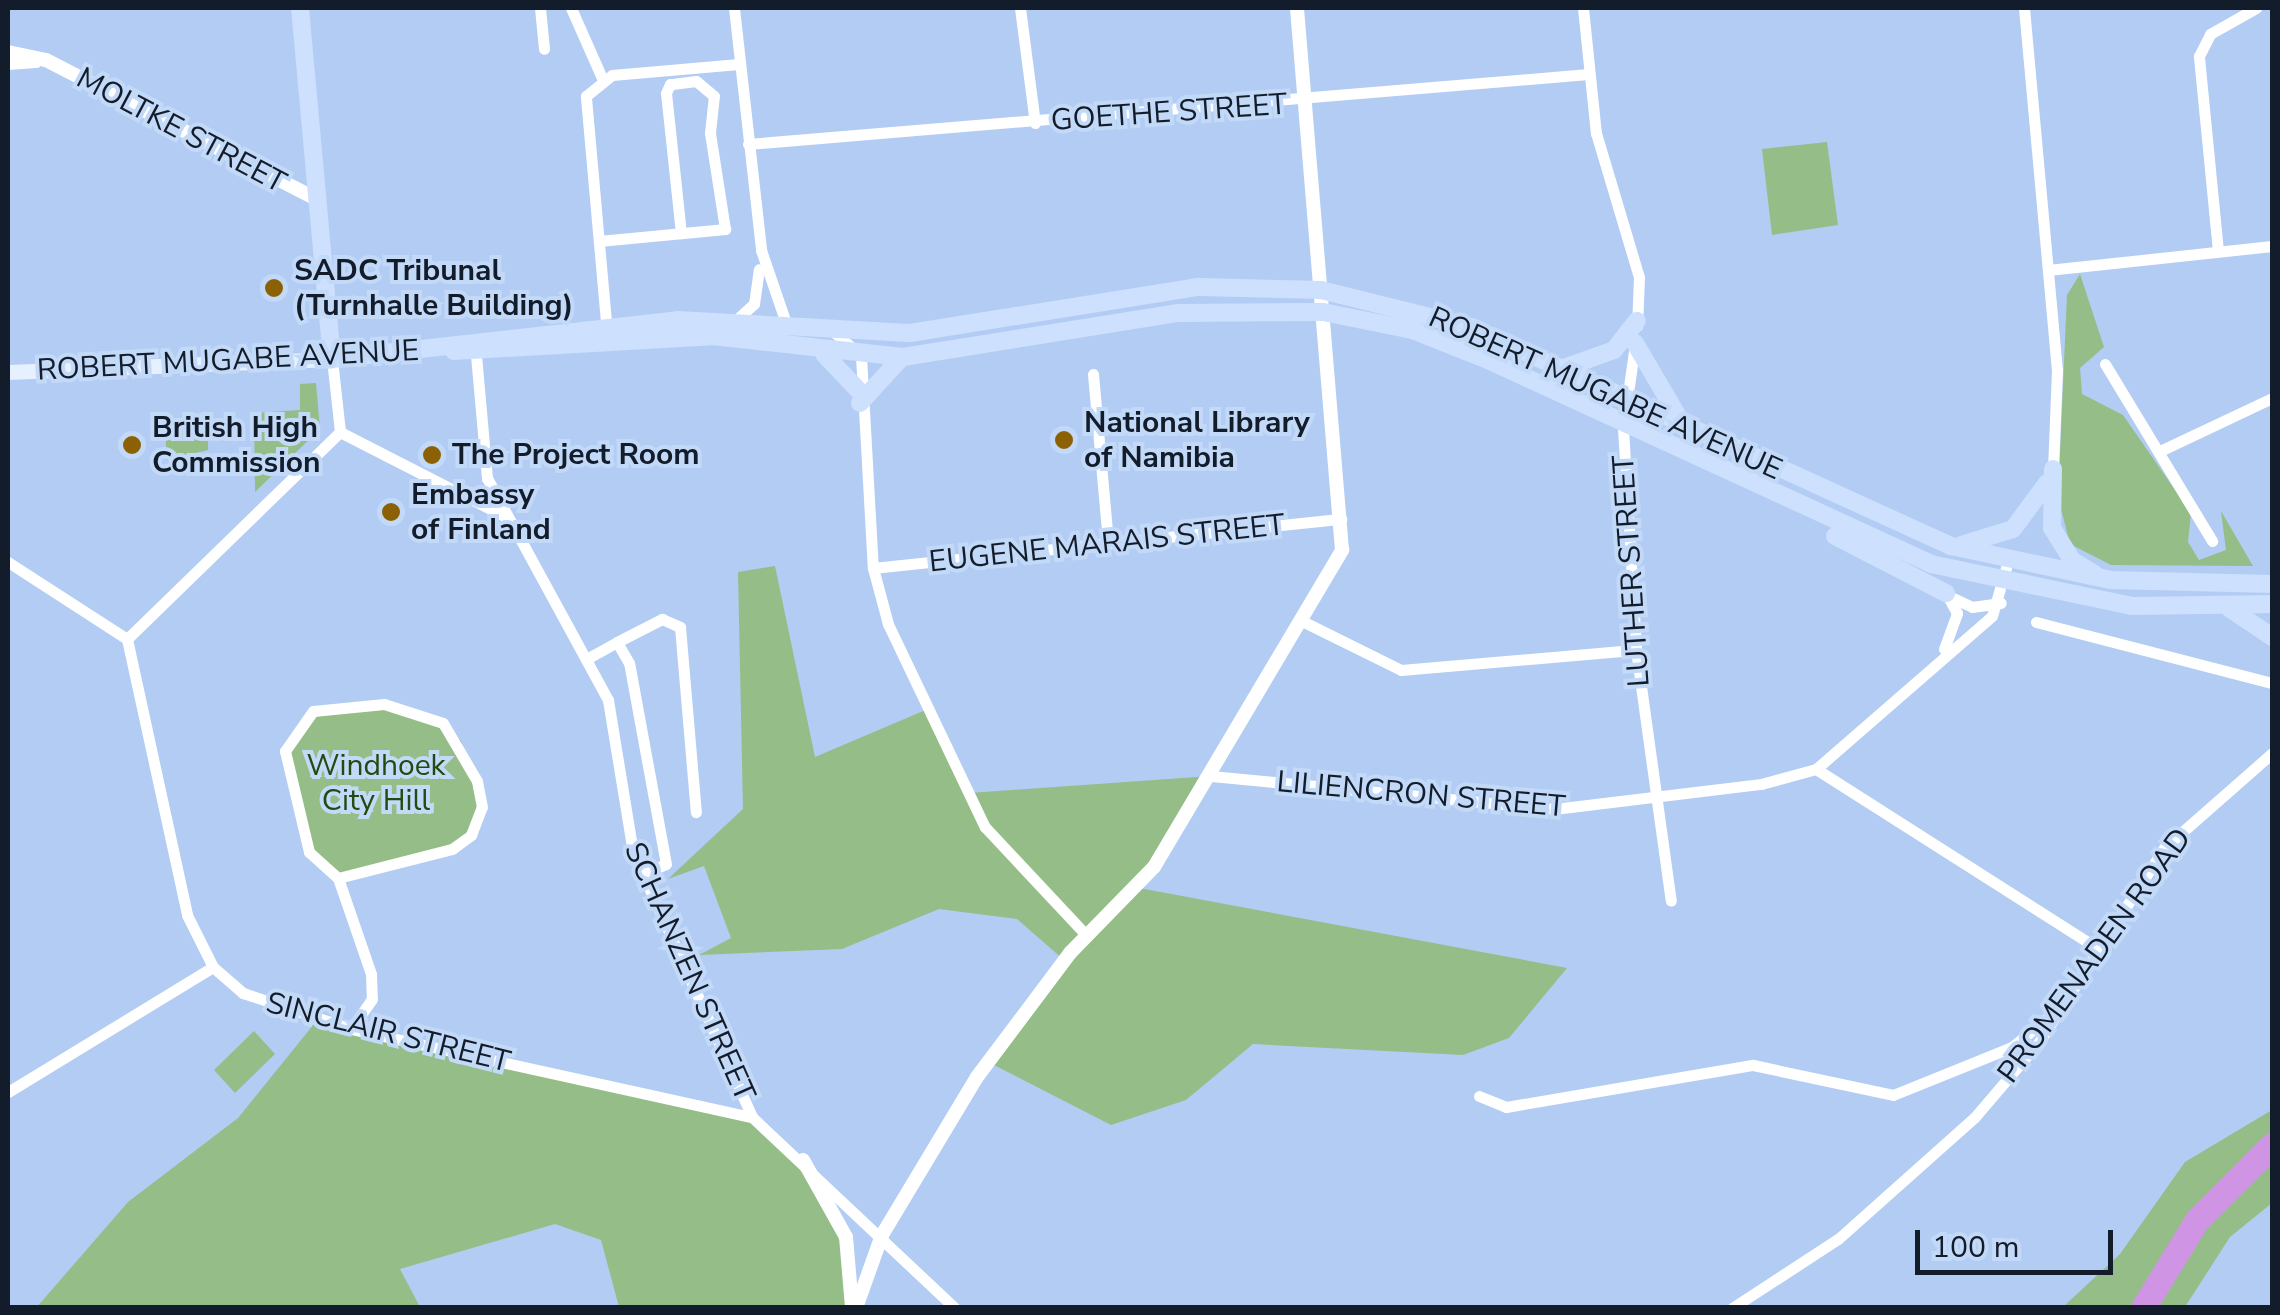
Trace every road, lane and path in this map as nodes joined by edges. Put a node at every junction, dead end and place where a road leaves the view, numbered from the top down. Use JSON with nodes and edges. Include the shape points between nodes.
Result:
{"nodes":[{"id":1,"x":300,"y":8,"type":"edge"},
{"id":2,"x":540,"y":8,"type":"edge"},
{"id":3,"x":570,"y":8,"type":"edge"},
{"id":4,"x":734,"y":8,"type":"edge"},
{"id":5,"x":1020,"y":8,"type":"edge"},
{"id":6,"x":1297,"y":8,"type":"edge"},
{"id":7,"x":1582,"y":8,"type":"edge"},
{"id":8,"x":2024,"y":8,"type":"edge"},
{"id":9,"x":2256,"y":8,"type":"edge"},
{"id":10,"x":544,"y":49,"type":"dead end"},
{"id":11,"x":8,"y":52,"type":"edge"},
{"id":12,"x":46,"y":60,"type":"junction"},
{"id":13,"x":8,"y":63,"type":"edge"},
{"id":14,"x":738,"y":64,"type":"junction"},
{"id":15,"x":1588,"y":74,"type":"junction"},
{"id":16,"x":598,"y":81,"type":"junction"},
{"id":17,"x":1305,"y":102,"type":"junction"},
{"id":18,"x":1035,"y":123,"type":"junction"},
{"id":19,"x":748,"y":144,"type":"junction"},
{"id":20,"x":316,"y":199,"type":"junction"},
{"id":21,"x":681,"y":233,"type":"junction"},
{"id":22,"x":598,"y":241,"type":"junction"},
{"id":23,"x":2272,"y":246,"type":"edge"},
{"id":24,"x":761,"y":250,"type":"junction"},
{"id":25,"x":2218,"y":251,"type":"junction"},
{"id":26,"x":2048,"y":270,"type":"junction"},
{"id":27,"x":1322,"y":290,"type":"junction"},
{"id":28,"x":1324,"y":312,"type":"junction"},
{"id":29,"x":736,"y":320,"type":"junction"},
{"id":30,"x":1637,"y":321,"type":"junction"},
{"id":31,"x":789,"y":328,"type":"junction"},
{"id":32,"x":835,"y":333,"type":"junction"},
{"id":33,"x":607,"y":334,"type":"junction"},
{"id":34,"x":1635,"y":343,"type":"junction"},
{"id":35,"x":475,"y":348,"type":"junction"},
{"id":36,"x":815,"y":350,"type":"junction"},
{"id":37,"x":861,"y":356,"type":"junction"},
{"id":38,"x":903,"y":357,"type":"junction"},
{"id":39,"x":332,"y":360,"type":"junction"},
{"id":40,"x":2105,"y":364,"type":"dead end"},
{"id":41,"x":1561,"y":370,"type":"junction"},
{"id":42,"x":8,"y":372,"type":"edge"},
{"id":43,"x":1093,"y":374,"type":"dead end"},
{"id":44,"x":860,"y":398,"type":"junction"},
{"id":45,"x":2272,"y":398,"type":"edge"},
{"id":46,"x":1626,"y":399,"type":"junction"},
{"id":47,"x":1623,"y":428,"type":"junction"},
{"id":48,"x":1688,"y":430,"type":"junction"},
{"id":49,"x":340,"y":432,"type":"junction"},
{"id":50,"x":2162,"y":450,"type":"junction"},
{"id":51,"x":1715,"y":466,"type":"junction"},
{"id":52,"x":2053,"y":468,"type":"junction"},
{"id":53,"x":506,"y":517,"type":"junction"},
{"id":54,"x":1341,"y":518,"type":"junction"},
{"id":55,"x":2212,"y":540,"type":"dead end"},
{"id":56,"x":1108,"y":543,"type":"junction"},
{"id":57,"x":1951,"y":546,"type":"junction"},
{"id":58,"x":2008,"y":561,"type":"junction"},
{"id":59,"x":8,"y":562,"type":"edge"},
{"id":60,"x":872,"y":568,"type":"junction"},
{"id":61,"x":2111,"y":580,"type":"junction"},
{"id":62,"x":2005,"y":583,"type":"junction"},
{"id":63,"x":2272,"y":584,"type":"edge"},
{"id":64,"x":1946,"y":592,"type":"junction"},
{"id":65,"x":2001,"y":602,"type":"junction"},
{"id":66,"x":2272,"y":604,"type":"edge"},
{"id":67,"x":2229,"y":608,"type":"junction"},
{"id":68,"x":1304,"y":622,"type":"junction"},
{"id":69,"x":2036,"y":622,"type":"dead end"},
{"id":70,"x":2272,"y":637,"type":"edge"},
{"id":71,"x":128,"y":640,"type":"junction"},
{"id":72,"x":616,"y":642,"type":"junction"},
{"id":73,"x":1636,"y":650,"type":"junction"},
{"id":74,"x":1942,"y":652,"type":"junction"},
{"id":75,"x":590,"y":656,"type":"junction"},
{"id":76,"x":2272,"y":683,"type":"edge"},
{"id":77,"x":2272,"y":753,"type":"edge"},
{"id":78,"x":1816,"y":769,"type":"junction"},
{"id":79,"x":1210,"y":776,"type":"junction"},
{"id":80,"x":1652,"y":800,"type":"junction"},
{"id":81,"x":696,"y":812,"type":"dead end"},
{"id":82,"x":642,"y":875,"type":"junction"},
{"id":83,"x":338,"y":878,"type":"junction"},
{"id":84,"x":1670,"y":901,"type":"dead end"},
{"id":85,"x":1086,"y":935,"type":"junction"},
{"id":86,"x":2096,"y":948,"type":"junction"},
{"id":87,"x":213,"y":966,"type":"junction"},
{"id":88,"x":2062,"y":1006,"type":"junction"},
{"id":89,"x":350,"y":1028,"type":"junction"},
{"id":90,"x":8,"y":1092,"type":"edge"},
{"id":91,"x":1478,"y":1096,"type":"dead end"},
{"id":92,"x":752,"y":1117,"type":"junction"},
{"id":93,"x":804,"y":1160,"type":"junction"},
{"id":94,"x":882,"y":1235,"type":"junction"},
{"id":95,"x":854,"y":1308,"type":"edge"},
{"id":96,"x":954,"y":1308,"type":"edge"},
{"id":97,"x":1732,"y":1308,"type":"edge"}],
"edges":[{"from":1,"to":20,"type":"main road"},
{"from":2,"to":10,"type":"street"},
{"from":3,"to":16,"type":"street"},
{"from":4,"to":14,"type":"street"},
{"from":5,"to":18,"type":"street"},
{"from":6,"to":17,"type":"street"},
{"from":7,"to":15,"type":"street","name":"LUTHER STREET"},
{"from":8,"to":26,"type":"street"},
{"from":9,"to":25,"type":"street","via":[[2210,34],[2199,56]]},
{"from":11,"to":12,"type":"street","name":"MOLTKE STREET"},
{"from":12,"to":13,"type":"street","name":"MOLTKE STREET"},
{"from":12,"to":20,"type":"street","name":"MOLTKE STREET"},
{"from":14,"to":16,"type":"street"},
{"from":14,"to":19,"type":"street"},
{"from":15,"to":17,"type":"street","name":"GOETHE STREET"},
{"from":15,"to":30,"type":"street","name":"LUTHER STREET","via":[[1638,276]]},
{"from":16,"to":22,"type":"street"},
{"from":17,"to":18,"type":"street","name":"GOETHE STREET"},
{"from":17,"to":27,"type":"street"},
{"from":18,"to":19,"type":"street","name":"GOETHE STREET"},
{"from":19,"to":24,"type":"street"},
{"from":20,"to":39,"type":"main road"},
{"from":21,"to":21,"type":"street","via":[[666,93],[670,84],[696,81],[714,96],[710,133],[727,224]]},
{"from":21,"to":22,"type":"street"},
{"from":22,"to":33,"type":"street"},
{"from":23,"to":25,"type":"street"},
{"from":24,"to":29,"type":"street","via":[[754,304]]},
{"from":24,"to":31,"type":"street","via":[[773,307]]},
{"from":25,"to":26,"type":"street"},
{"from":26,"to":52,"type":"street"},
{"from":27,"to":28,"type":"street"},
{"from":27,"to":32,"type":"main road","name":"ROBERT MUGABE AVENUE","via":[[1198,287],[949,330]]},
{"from":27,"to":41,"type":"main road","name":"ROBERT MUGABE AVENUE","via":[[1470,327]]},
{"from":28,"to":38,"type":"main road","name":"ROBERT MUGABE AVENUE","via":[[1179,313]]},
{"from":28,"to":47,"type":"main road","name":"ROBERT MUGABE AVENUE","via":[[1443,342]]},
{"from":28,"to":54,"type":"street"},
{"from":29,"to":31,"type":"main road","name":"ROBERT MUGABE AVENUE"},
{"from":29,"to":33,"type":"main road","name":"ROBERT MUGABE AVENUE"},
{"from":30,"to":34,"type":"street","name":"LUTHER STREET"},
{"from":30,"to":41,"type":"main road","via":[[1614,350]]},
{"from":31,"to":32,"type":"main road","name":"ROBERT MUGABE AVENUE"},
{"from":32,"to":37,"type":"street"},
{"from":33,"to":35,"type":"main road","name":"ROBERT MUGABE AVENUE"},
{"from":33,"to":36,"type":"main road","name":"ROBERT MUGABE AVENUE","via":[[726,336]]},
{"from":34,"to":46,"type":"street","name":"LUTHER STREET"},
{"from":34,"to":48,"type":"main road"},
{"from":35,"to":39,"type":"main road","name":"ROBERT MUGABE AVENUE"},
{"from":35,"to":53,"type":"street","name":"SCHANZEN STREET","via":[[487,478]]},
{"from":36,"to":37,"type":"main road","name":"ROBERT MUGABE AVENUE"},
{"from":36,"to":44,"type":"main road","via":[[835,357]]},
{"from":37,"to":38,"type":"main road","name":"ROBERT MUGABE AVENUE"},
{"from":37,"to":44,"type":"street"},
{"from":38,"to":44,"type":"main road"},
{"from":39,"to":42,"type":"main road","name":"ROBERT MUGABE AVENUE"},
{"from":39,"to":49,"type":"street"},
{"from":40,"to":50,"type":"street"},
{"from":41,"to":46,"type":"main road","name":"ROBERT MUGABE AVENUE"},
{"from":43,"to":56,"type":"street"},
{"from":44,"to":60,"type":"street"},
{"from":45,"to":50,"type":"street"},
{"from":46,"to":47,"type":"street","name":"LUTHER STREET"},
{"from":46,"to":48,"type":"main road","name":"ROBERT MUGABE AVENUE"},
{"from":47,"to":51,"type":"main road","name":"ROBERT MUGABE AVENUE"},
{"from":47,"to":73,"type":"street","name":"LUTHER STREET"},
{"from":48,"to":57,"type":"main road","name":"ROBERT MUGABE AVENUE"},
{"from":49,"to":53,"type":"street"},
{"from":49,"to":71,"type":"street"},
{"from":50,"to":55,"type":"street"},
{"from":51,"to":62,"type":"main road","name":"ROBERT MUGABE AVENUE","via":[[1876,543]]},
{"from":51,"to":64,"type":"main road","via":[[1730,484]]},
{"from":52,"to":57,"type":"main road","via":[[2040,504],[2013,529]]},
{"from":52,"to":61,"type":"main road","via":[[2059,545]]},
{"from":53,"to":75,"type":"street","name":"SCHANZEN STREET"},
{"from":54,"to":56,"type":"street","name":"EUGENE MARAIS STREET"},
{"from":54,"to":68,"type":"street","via":[[1342,550]]},
{"from":56,"to":60,"type":"street","name":"EUGENE MARAIS STREET"},
{"from":57,"to":58,"type":"main road","name":"ROBERT MUGABE AVENUE"},
{"from":58,"to":61,"type":"main road","name":"ROBERT MUGABE AVENUE"},
{"from":58,"to":62,"type":"street"},
{"from":59,"to":71,"type":"street"},
{"from":60,"to":85,"type":"street","via":[[888,624],[985,827]]},
{"from":61,"to":63,"type":"main road","name":"ROBERT MUGABE AVENUE"},
{"from":62,"to":65,"type":"street"},
{"from":62,"to":67,"type":"main road","name":"ROBERT MUGABE AVENUE","via":[[2132,606]]},
{"from":64,"to":65,"type":"street","via":[[1972,607]]},
{"from":64,"to":74,"type":"street","via":[[1957,613]]},
{"from":65,"to":74,"type":"street"},
{"from":66,"to":67,"type":"main road","name":"ROBERT MUGABE AVENUE"},
{"from":67,"to":70,"type":"main road"},
{"from":68,"to":73,"type":"street","via":[[1400,670]]},
{"from":68,"to":79,"type":"street"},
{"from":69,"to":76,"type":"street"},
{"from":71,"to":87,"type":"street","name":"SINCLAIR STREET","via":[[187,916]]},
{"from":72,"to":75,"type":"street"},
{"from":72,"to":81,"type":"street","via":[[662,620],[678,623]]},
{"from":72,"to":82,"type":"street","via":[[630,663],[666,864]]},
{"from":73,"to":80,"type":"street","name":"LUTHER STREET"},
{"from":74,"to":78,"type":"street"},
{"from":75,"to":82,"type":"street","name":"SCHANZEN STREET","via":[[608,700],[624,816]]},
{"from":77,"to":86,"type":"street","name":"PROMENADEN ROAD","via":[[2164,848]]},
{"from":78,"to":80,"type":"street","name":"LILIENCRON STREET"},
{"from":78,"to":86,"type":"street"},
{"from":79,"to":80,"type":"street","name":"LILIENCRON STREET","via":[[1518,808]]},
{"from":79,"to":85,"type":"street","via":[[1138,888]]},
{"from":80,"to":84,"type":"street","name":"LUTHER STREET"},
{"from":82,"to":92,"type":"street","name":"SCHANZEN STREET"},
{"from":83,"to":83,"type":"street","via":[[309,852],[299,823],[286,751],[296,728],[314,711],[384,704],[443,723],[476,781],[482,807],[472,835],[452,850]]},
{"from":83,"to":89,"type":"street","via":[[372,974],[372,999]]},
{"from":85,"to":94,"type":"street","via":[[977,1077]]},
{"from":86,"to":88,"type":"street","name":"PROMENADEN ROAD"},
{"from":87,"to":89,"type":"street","name":"SINCLAIR STREET","via":[[260,1003]]},
{"from":87,"to":90,"type":"street"},
{"from":88,"to":91,"type":"street","via":[[2012,1047],[1893,1095],[1754,1065],[1506,1107]]},
{"from":88,"to":97,"type":"street","name":"PROMENADEN ROAD","via":[[1994,1098],[1920,1171]]},
{"from":89,"to":92,"type":"street","name":"SINCLAIR STREET"},
{"from":92,"to":93,"type":"street","name":"SCHANZEN STREET"},
{"from":93,"to":94,"type":"street","name":"SCHANZEN STREET"},
{"from":93,"to":95,"type":"street","via":[[846,1237]]},
{"from":94,"to":95,"type":"street"},
{"from":94,"to":96,"type":"street","name":"SCHANZEN STREET"}]}
